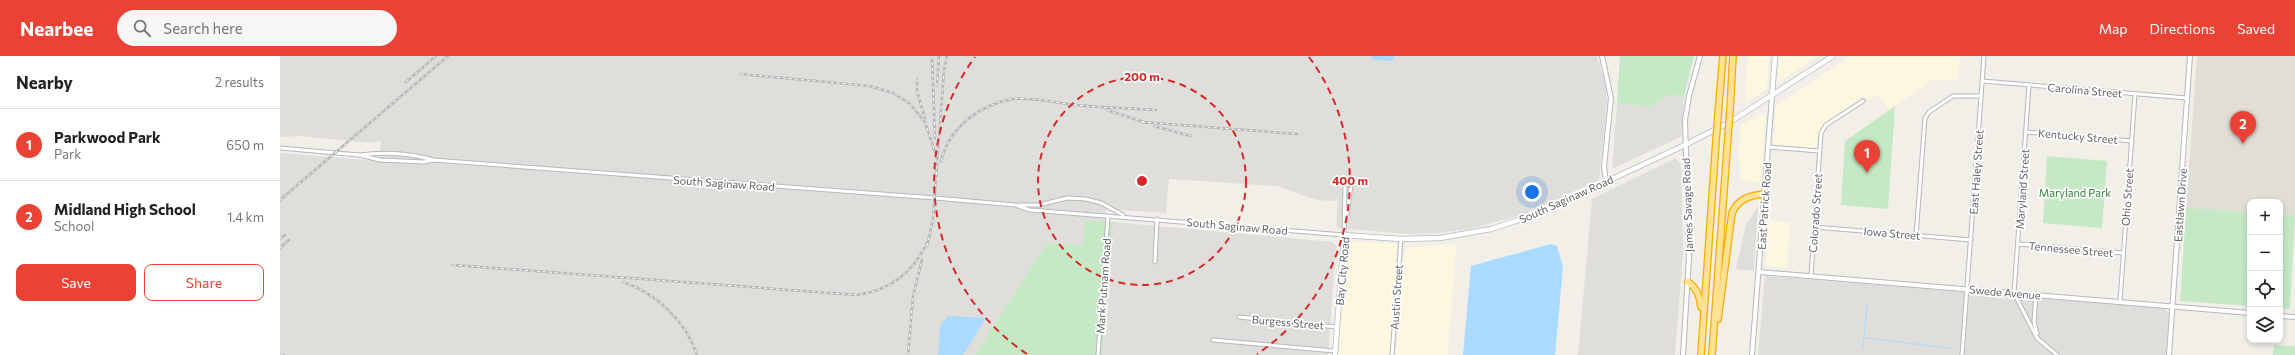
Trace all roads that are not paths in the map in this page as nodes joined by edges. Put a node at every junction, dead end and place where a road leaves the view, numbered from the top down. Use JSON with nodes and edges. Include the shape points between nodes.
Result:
{"nodes":[{"id":1,"x":1602,"y":56,"type":"edge"},
{"id":2,"x":1700,"y":56,"type":"edge"},
{"id":3,"x":1723,"y":56,"type":"edge"},
{"id":4,"x":1734,"y":56,"type":"edge"},
{"id":5,"x":1775,"y":56,"type":"edge"},
{"id":6,"x":1833,"y":56,"type":"edge"},
{"id":7,"x":1984,"y":56,"type":"edge"},
{"id":8,"x":2190,"y":56,"type":"edge"},
{"id":9,"x":1982,"y":81,"type":"junction"},
{"id":10,"x":2029,"y":85,"type":"junction"},
{"id":11,"x":2135,"y":94,"type":"junction"},
{"id":12,"x":1772,"y":96,"type":"junction"},
{"id":13,"x":1981,"y":96,"type":"junction"},
{"id":14,"x":2187,"y":98,"type":"junction"},
{"id":15,"x":1863,"y":101,"type":"dead end"},
{"id":16,"x":2025,"y":132,"type":"junction"},
{"id":17,"x":2132,"y":141,"type":"junction"},
{"id":18,"x":1685,"y":145,"type":"junction"},
{"id":19,"x":1768,"y":147,"type":"junction"},
{"id":20,"x":280,"y":148,"type":"edge"},
{"id":21,"x":1819,"y":151,"type":"junction"},
{"id":22,"x":359,"y":155,"type":"junction"},
{"id":23,"x":433,"y":160,"type":"junction"},
{"id":24,"x":1352,"y":178,"type":"dead end"},
{"id":25,"x":1606,"y":182,"type":"junction"},
{"id":26,"x":1345,"y":187,"type":"dead end"},
{"id":27,"x":1765,"y":194,"type":"junction"},
{"id":28,"x":1015,"y":205,"type":"junction"},
{"id":29,"x":1108,"y":216,"type":"junction"},
{"id":30,"x":1125,"y":216,"type":"junction"},
{"id":31,"x":1346,"y":218,"type":"junction"},
{"id":32,"x":1157,"y":219,"type":"junction"},
{"id":33,"x":1814,"y":227,"type":"junction"},
{"id":34,"x":1344,"y":235,"type":"junction"},
{"id":35,"x":1916,"y":236,"type":"junction"},
{"id":36,"x":1401,"y":239,"type":"junction"},
{"id":37,"x":1971,"y":240,"type":"junction"},
{"id":38,"x":2018,"y":244,"type":"junction"},
{"id":39,"x":2123,"y":253,"type":"junction"},
{"id":40,"x":1155,"y":262,"type":"dead end"},
{"id":41,"x":1759,"y":272,"type":"junction"},
{"id":42,"x":1811,"y":276,"type":"junction"},
{"id":43,"x":1688,"y":282,"type":"junction"},
{"id":44,"x":1968,"y":289,"type":"junction"},
{"id":45,"x":2014,"y":293,"type":"junction"},
{"id":46,"x":2036,"y":294,"type":"junction"},
{"id":47,"x":2120,"y":301,"type":"junction"},
{"id":48,"x":2172,"y":306,"type":"junction"},
{"id":49,"x":2247,"y":313,"type":"edge"},
{"id":50,"x":2283,"y":316,"type":"edge"},
{"id":51,"x":2295,"y":317,"type":"edge"},
{"id":52,"x":1239,"y":318,"type":"dead end"},
{"id":53,"x":1337,"y":327,"type":"junction"},
{"id":54,"x":1702,"y":332,"type":"junction"},
{"id":55,"x":2037,"y":338,"type":"junction"},
{"id":56,"x":1213,"y":340,"type":"dead end"},
{"id":57,"x":1335,"y":353,"type":"edge"},
{"id":58,"x":1098,"y":355,"type":"edge"},
{"id":59,"x":1392,"y":355,"type":"edge"},
{"id":60,"x":1683,"y":355,"type":"edge"},
{"id":61,"x":1701,"y":355,"type":"edge"},
{"id":62,"x":1713,"y":355,"type":"edge"},
{"id":63,"x":1752,"y":355,"type":"edge"},
{"id":64,"x":1962,"y":355,"type":"edge"},
{"id":65,"x":2057,"y":355,"type":"edge"},
{"id":66,"x":2169,"y":355,"type":"edge"}],
"edges":[{"from":1,"to":25,"type":"street","via":[[1611,98],[1604,167]]},
{"from":2,"to":18,"type":"street","name":"James Savage Road","via":[[1687,106]]},
{"from":3,"to":54,"type":"highway","bridge":true},
{"from":4,"to":62,"type":"highway","bridge":true},
{"from":5,"to":12,"type":"main road","name":"East Patrick Road"},
{"from":6,"to":12,"type":"main road","name":"South Saginaw Road"},
{"from":7,"to":9,"type":"street","name":"East Haley Street"},
{"from":8,"to":14,"type":"street","name":"Eastlawn Drive"},
{"from":9,"to":10,"type":"street","name":"Carolina Street"},
{"from":9,"to":13,"type":"street","name":"East Haley Street"},
{"from":10,"to":11,"type":"street","name":"Carolina Street"},
{"from":10,"to":16,"type":"street","name":"Maryland Street"},
{"from":11,"to":14,"type":"street","name":"Carolina Street"},
{"from":11,"to":17,"type":"street","name":"Ohio Street"},
{"from":12,"to":18,"type":"main road","name":"South Saginaw Road","via":[[1730,122]]},
{"from":12,"to":19,"type":"street","name":"East Patrick Road"},
{"from":13,"to":35,"type":"street","via":[[1953,96],[1929,112],[1925,118]]},
{"from":13,"to":37,"type":"street","name":"East Haley Street"},
{"from":14,"to":48,"type":"street","name":"Eastlawn Drive"},
{"from":15,"to":21,"type":"street","name":"Colorado Street","via":[[1822,129]]},
{"from":16,"to":17,"type":"street","name":"Kentucky Street"},
{"from":16,"to":38,"type":"street","name":"Maryland Street"},
{"from":17,"to":39,"type":"street","name":"Ohio Street"},
{"from":18,"to":25,"type":"main road","name":"South Saginaw Road"},
{"from":18,"to":43,"type":"street","name":"James Savage Road"},
{"from":19,"to":21,"type":"street"},
{"from":19,"to":27,"type":"street","name":"East Patrick Road"},
{"from":20,"to":22,"type":"street","name":"South Saginaw Road"},
{"from":21,"to":33,"type":"street","name":"Colorado Street"},
{"from":22,"to":23,"type":"street","name":"South Saginaw Road","via":[[399,154]]},
{"from":22,"to":23,"type":"street","name":"South Saginaw Road","via":[[380,160]]},
{"from":23,"to":28,"type":"street","name":"South Saginaw Road"},
{"from":24,"to":31,"type":"street"},
{"from":25,"to":36,"type":"main road","name":"South Saginaw Road","via":[[1537,214],[1491,229],[1440,238]]},
{"from":26,"to":31,"type":"street","name":"Bay City Road"},
{"from":27,"to":41,"type":"street","name":"East Patrick Road"},
{"from":27,"to":62,"type":"highway","via":[[1750,196],[1742,201],[1732,214]]},
{"from":28,"to":29,"type":"street","name":"South Saginaw Road","via":[[1030,210]]},
{"from":28,"to":30,"type":"street","name":"South Saginaw Road","via":[[1039,205],[1068,198],[1086,199],[1101,203]]},
{"from":29,"to":30,"type":"street","name":"South Saginaw Road"},
{"from":29,"to":58,"type":"street","name":"Mark Putnam Road"},
{"from":30,"to":32,"type":"street","name":"South Saginaw Road"},
{"from":31,"to":34,"type":"street","name":"Bay City Road"},
{"from":32,"to":34,"type":"street","name":"South Saginaw Road"},
{"from":32,"to":40,"type":"street"},
{"from":33,"to":35,"type":"street","name":"Iowa Street"},
{"from":33,"to":42,"type":"street","name":"Colorado Street"},
{"from":34,"to":36,"type":"main road","name":"South Saginaw Road"},
{"from":34,"to":53,"type":"main road","name":"Bay City Road"},
{"from":35,"to":37,"type":"street","name":"Iowa Street"},
{"from":36,"to":59,"type":"street","name":"Austin Street"},
{"from":37,"to":44,"type":"street","name":"East Haley Street"},
{"from":38,"to":39,"type":"street","name":"Tennessee Street"},
{"from":38,"to":45,"type":"street","name":"Maryland Street"},
{"from":39,"to":47,"type":"street","name":"Ohio Street"},
{"from":41,"to":42,"type":"street","name":"Swede Avenue"},
{"from":41,"to":63,"type":"street","name":"East Patrick Road"},
{"from":42,"to":44,"type":"street","name":"Swede Avenue"},
{"from":43,"to":54,"type":"highway","via":[[1694,286],[1700,298]]},
{"from":43,"to":60,"type":"street","name":"James Savage Road"},
{"from":44,"to":45,"type":"street","name":"Swede Avenue"},
{"from":44,"to":64,"type":"street","name":"East Haley Street"},
{"from":45,"to":46,"type":"street","name":"Swede Avenue"},
{"from":45,"to":55,"type":"street"},
{"from":46,"to":47,"type":"street","name":"Swede Avenue"},
{"from":46,"to":55,"type":"street","via":[[2034,322]]},
{"from":47,"to":48,"type":"street","name":"Swede Avenue"},
{"from":48,"to":49,"type":"street","name":"Swede Avenue"},
{"from":48,"to":66,"type":"street","name":"Eastlawn Drive"},
{"from":50,"to":51,"type":"street"},
{"from":52,"to":53,"type":"street","name":"Burgess Street"},
{"from":53,"to":57,"type":"main road","name":"Bay City Road"},
{"from":54,"to":61,"type":"highway"},
{"from":55,"to":65,"type":"street"},
{"from":56,"to":57,"type":"street"}]}
